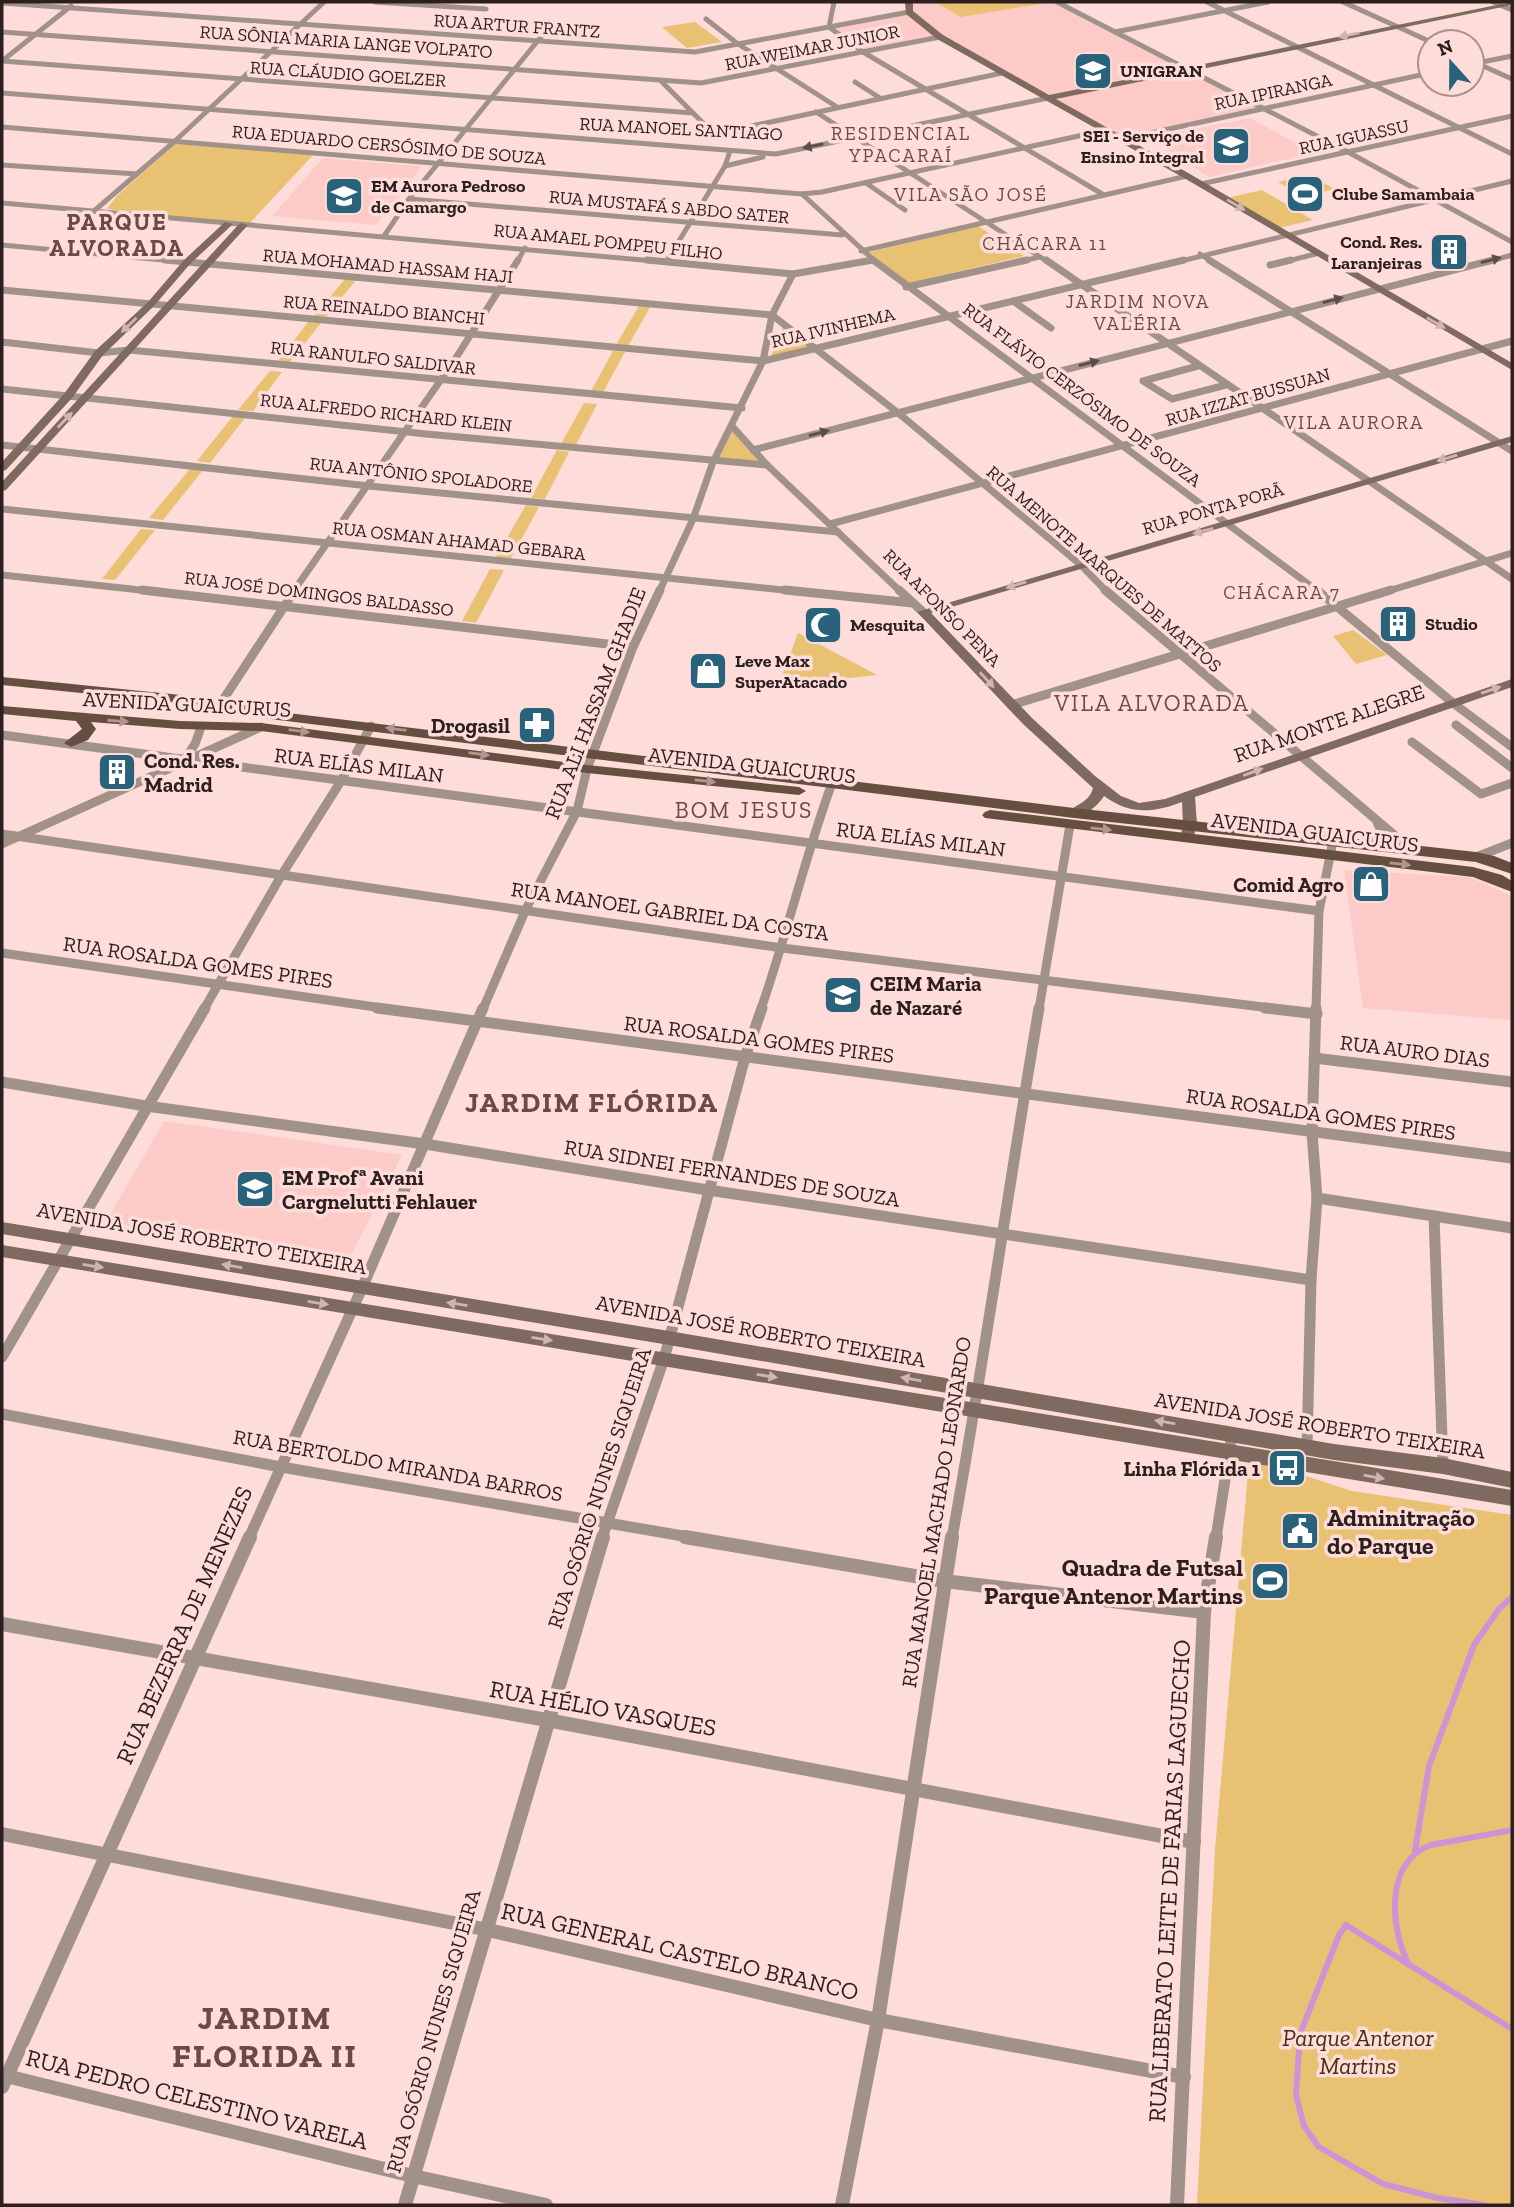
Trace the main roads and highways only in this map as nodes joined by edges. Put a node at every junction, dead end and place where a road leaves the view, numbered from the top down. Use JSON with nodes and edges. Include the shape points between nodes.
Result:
{"nodes":[{"id":1,"x":2,"y":681,"type":"edge"},
{"id":2,"x":37,"y":684,"type":"junction"},
{"id":3,"x":2,"y":692,"type":"edge"},
{"id":4,"x":224,"y":699,"type":"junction"},
{"id":5,"x":2,"y":709,"type":"edge"},
{"id":6,"x":82,"y":719,"type":"junction"},
{"id":7,"x":201,"y":727,"type":"junction"},
{"id":8,"x":367,"y":732,"type":"junction"},
{"id":9,"x":71,"y":743,"type":"road end"},
{"id":10,"x":831,"y":789,"type":"junction"},
{"id":11,"x":1332,"y":848,"type":"junction"},
{"id":12,"x":1512,"y":869,"type":"edge"},
{"id":13,"x":1512,"y":887,"type":"edge"}],
"edges":[{"from":1,"to":2,"type":"main road","name":"AVENIDA GUAICURUS"},
{"from":2,"to":3,"type":"main road"},
{"from":2,"to":4,"type":"main road","name":"AVENIDA GUAICURUS"},
{"from":4,"to":7,"type":"main road","via":[[215,718]]},
{"from":4,"to":8,"type":"main road","name":"AVENIDA GUAICURUS","via":[[262,714]]},
{"from":5,"to":6,"type":"main road","name":"AVENIDA GUAICURUS"},
{"from":6,"to":7,"type":"main road","name":"AVENIDA GUAICURUS","one_way":true},
{"from":6,"to":9,"type":"main road","via":[[89,729]]},
{"from":7,"to":8,"type":"main road","name":"AVENIDA GUAICURUS","one_way":true},
{"from":10,"to":8,"type":"main road","name":"AVENIDA GUAICURUS","one_way":true,"via":[[593,753]]},
{"from":8,"to":10,"type":"main road","name":"AVENIDA GUAICURUS","one_way":true,"via":[[587,769]]},
{"from":10,"to":11,"type":"main road","name":"AVENIDA GUAICURUS"},
{"from":11,"to":12,"type":"main road","name":"AVENIDA GUAICURUS","via":[[1368,845],[1483,858]]},
{"from":11,"to":13,"type":"main road","name":"AVENIDA GUAICURUS","one_way":true,"via":[[1473,872]]}]}
